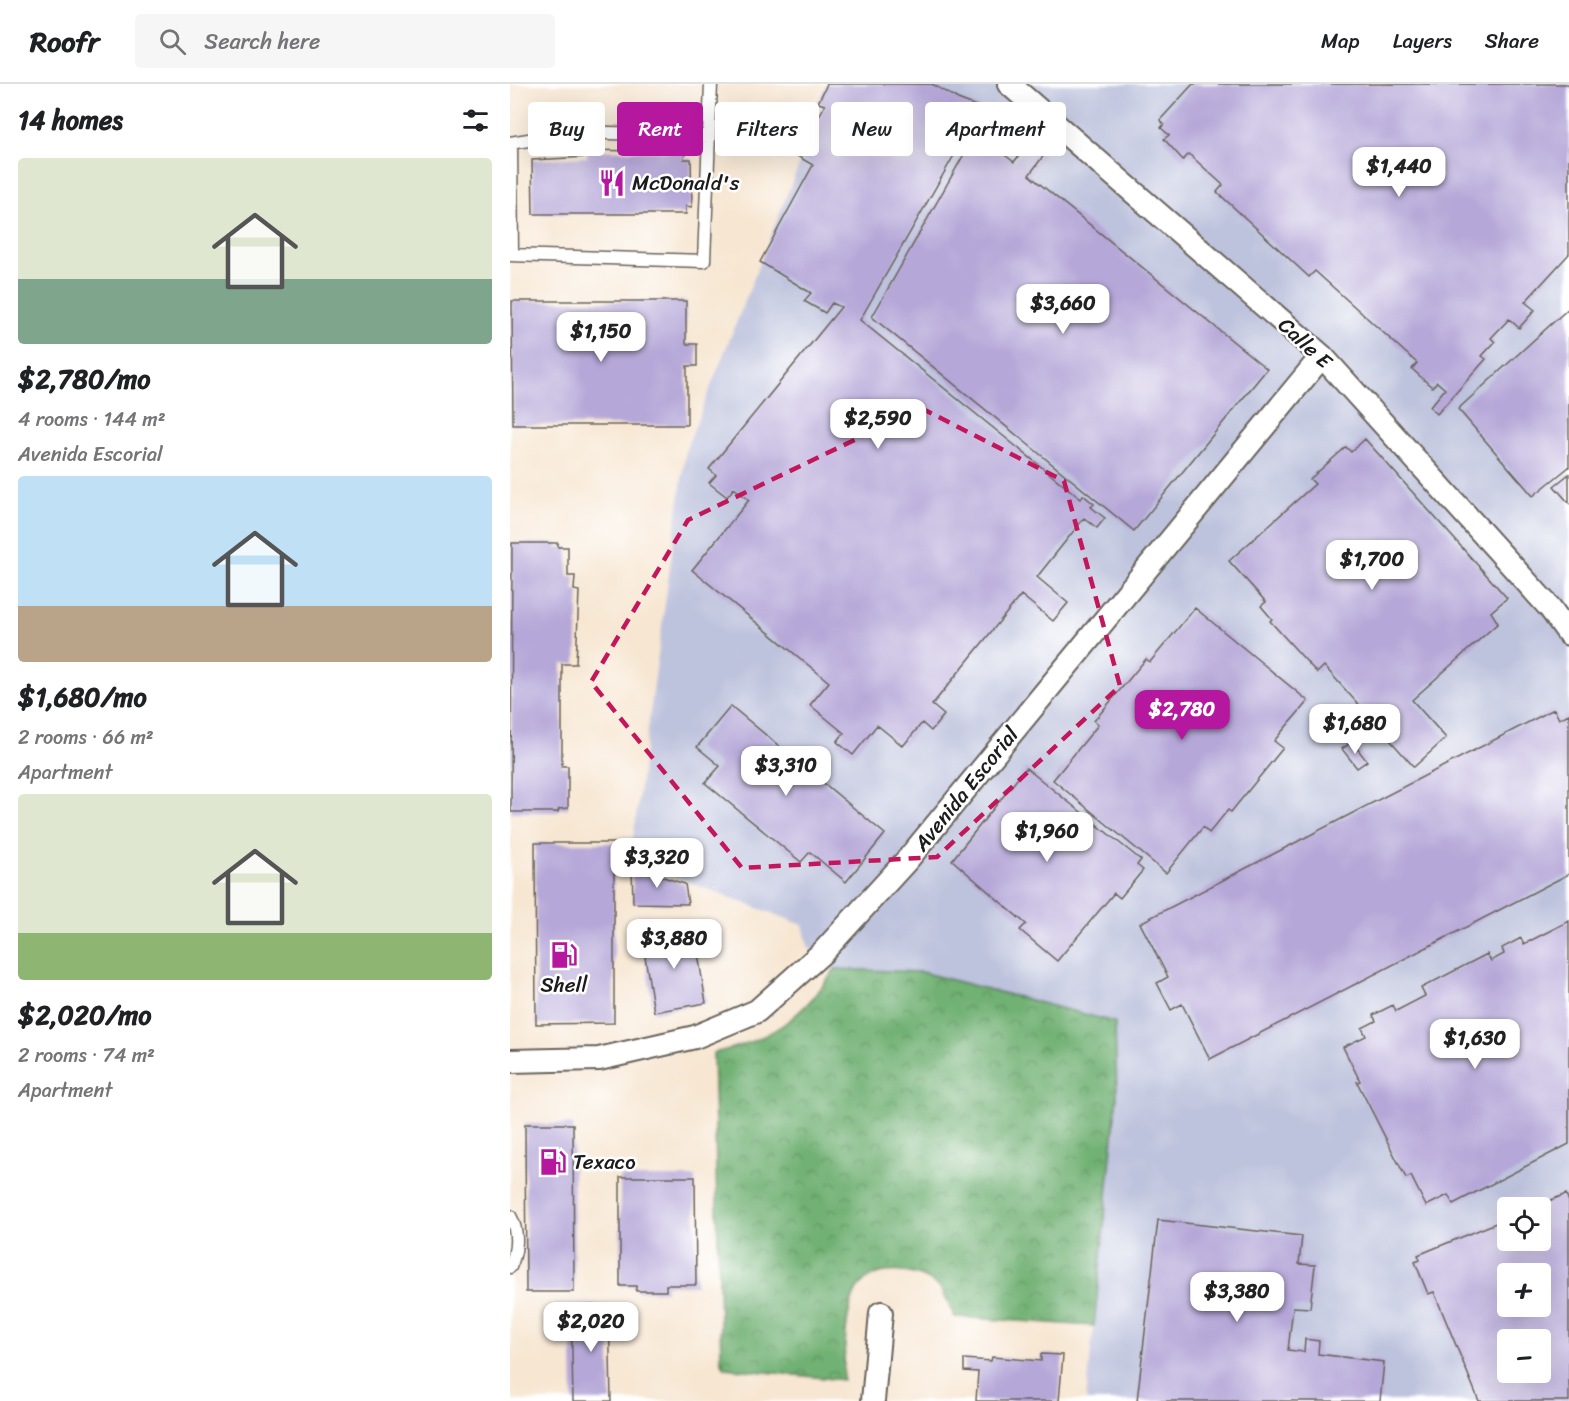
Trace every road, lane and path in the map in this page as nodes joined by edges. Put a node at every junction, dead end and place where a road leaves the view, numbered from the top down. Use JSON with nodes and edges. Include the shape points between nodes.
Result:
{"nodes":[{"id":1,"x":711,"y":84,"type":"edge"},
{"id":2,"x":1009,"y":84,"type":"edge"},
{"id":3,"x":708,"y":136,"type":"junction"},
{"id":4,"x":511,"y":143,"type":"edge"},
{"id":5,"x":511,"y":255,"type":"edge"},
{"id":6,"x":1322,"y":356,"type":"junction"},
{"id":7,"x":1569,"y":634,"type":"edge"},
{"id":8,"x":510,"y":1061,"type":"edge"},
{"id":9,"x":510,"y":1216,"type":"edge"},
{"id":10,"x":510,"y":1267,"type":"edge"},
{"id":11,"x":881,"y":1313,"type":"dead end"},
{"id":12,"x":873,"y":1401,"type":"edge"}],
"edges":[{"from":1,"to":3,"type":"lane"},
{"from":2,"to":6,"type":"street","name":"Calle E"},
{"from":3,"to":4,"type":"lane","via":[[577,132]]},
{"from":3,"to":5,"type":"lane","via":[[704,261]]},
{"from":4,"to":5,"type":"lane"},
{"from":6,"to":7,"type":"street","name":"Calle E","via":[[1550,608]]},
{"from":6,"to":8,"type":"street","name":"Avenida Escorial","via":[[908,859],[824,952],[757,1011],[695,1037],[599,1059]]},
{"from":9,"to":10,"type":"lane","via":[[516,1227],[516,1247]]},
{"from":11,"to":12,"type":"street"}]}
